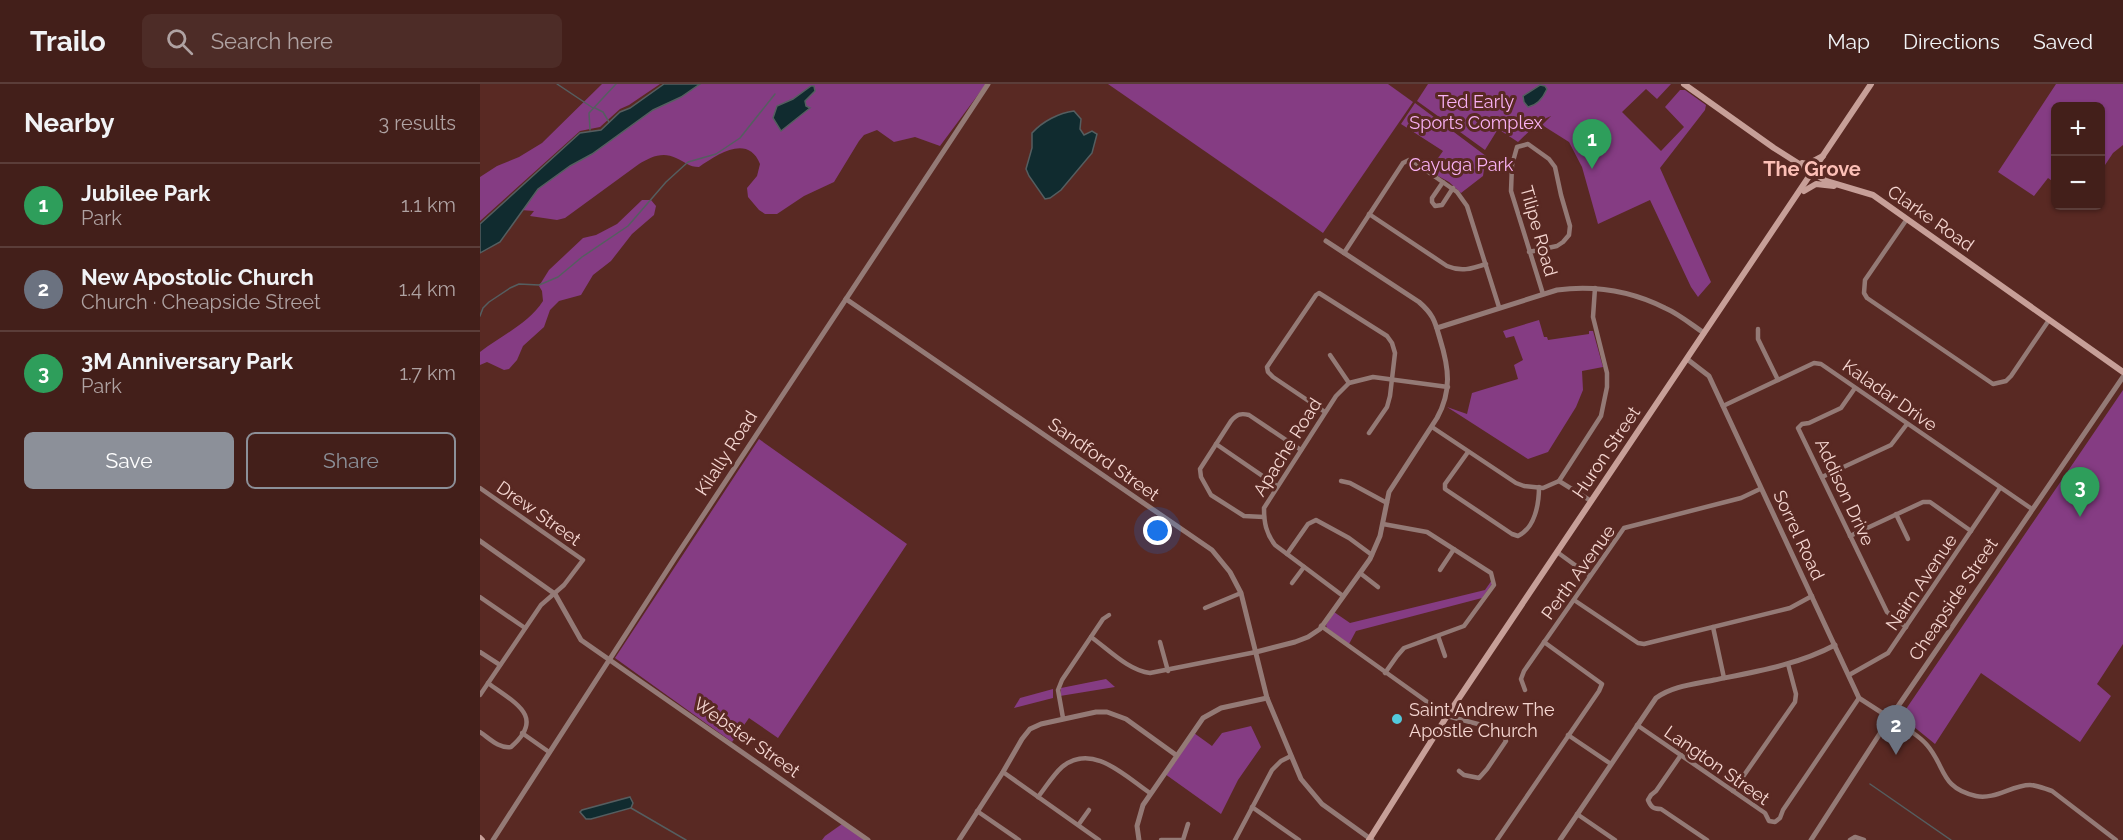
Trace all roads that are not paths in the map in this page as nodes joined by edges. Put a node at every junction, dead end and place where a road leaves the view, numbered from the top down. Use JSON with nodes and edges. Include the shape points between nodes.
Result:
{"nodes":[{"id":1,"x":988,"y":84,"type":"edge"},
{"id":2,"x":1684,"y":84,"type":"edge"},
{"id":3,"x":1872,"y":84,"type":"edge"},
{"id":4,"x":1824,"y":155,"type":"junction"},
{"id":5,"x":1799,"y":163,"type":"junction"},
{"id":6,"x":1813,"y":172,"type":"junction"},
{"id":7,"x":1443,"y":182,"type":"junction"},
{"id":8,"x":1838,"y":186,"type":"junction"},
{"id":9,"x":1453,"y":189,"type":"junction"},
{"id":10,"x":1798,"y":195,"type":"junction"},
{"id":11,"x":1370,"y":214,"type":"junction"},
{"id":12,"x":1907,"y":219,"type":"junction"},
{"id":13,"x":1326,"y":241,"type":"dead end"},
{"id":14,"x":1344,"y":252,"type":"junction"},
{"id":15,"x":1529,"y":252,"type":"junction"},
{"id":16,"x":1486,"y":264,"type":"junction"},
{"id":17,"x":1595,"y":288,"type":"junction"},
{"id":18,"x":1543,"y":294,"type":"junction"},
{"id":19,"x":846,"y":298,"type":"junction"},
{"id":20,"x":1499,"y":307,"type":"junction"},
{"id":21,"x":2049,"y":320,"type":"junction"},
{"id":22,"x":1437,"y":328,"type":"junction"},
{"id":23,"x":1758,"y":329,"type":"dead end"},
{"id":24,"x":1704,"y":333,"type":"junction"},
{"id":25,"x":1330,"y":355,"type":"dead end"},
{"id":26,"x":1687,"y":359,"type":"junction"},
{"id":27,"x":2123,"y":372,"type":"edge"},
{"id":28,"x":2123,"y":377,"type":"edge"},
{"id":29,"x":1392,"y":379,"type":"junction"},
{"id":30,"x":1778,"y":380,"type":"junction"},
{"id":31,"x":1349,"y":382,"type":"junction"},
{"id":32,"x":1448,"y":387,"type":"junction"},
{"id":33,"x":1855,"y":388,"type":"junction"},
{"id":34,"x":1723,"y":406,"type":"junction"},
{"id":35,"x":1326,"y":412,"type":"junction"},
{"id":36,"x":1907,"y":424,"type":"junction"},
{"id":37,"x":1432,"y":427,"type":"junction"},
{"id":38,"x":1369,"y":433,"type":"dead end"},
{"id":39,"x":1216,"y":444,"type":"junction"},
{"id":40,"x":1301,"y":450,"type":"junction"},
{"id":41,"x":1468,"y":452,"type":"junction"},
{"id":42,"x":1822,"y":477,"type":"junction"},
{"id":43,"x":1341,"y":481,"type":"dead end"},
{"id":44,"x":1559,"y":481,"type":"junction"},
{"id":45,"x":1276,"y":486,"type":"junction"},
{"id":46,"x":1539,"y":487,"type":"junction"},
{"id":47,"x":480,"y":488,"type":"edge"},
{"id":48,"x":2000,"y":488,"type":"junction"},
{"id":49,"x":1760,"y":489,"type":"junction"},
{"id":50,"x":1591,"y":501,"type":"junction"},
{"id":51,"x":1387,"y":503,"type":"junction"},
{"id":52,"x":2031,"y":509,"type":"junction"},
{"id":53,"x":1896,"y":514,"type":"junction"},
{"id":54,"x":1264,"y":517,"type":"junction"},
{"id":55,"x":1383,"y":524,"type":"junction"},
{"id":56,"x":1971,"y":531,"type":"junction"},
{"id":57,"x":1850,"y":536,"type":"junction"},
{"id":58,"x":1908,"y":539,"type":"dead end"},
{"id":59,"x":480,"y":541,"type":"edge"},
{"id":60,"x":1454,"y":549,"type":"junction"},
{"id":61,"x":1557,"y":552,"type":"junction"},
{"id":62,"x":1287,"y":554,"type":"junction"},
{"id":63,"x":1372,"y":555,"type":"junction"},
{"id":64,"x":1304,"y":567,"type":"junction"},
{"id":65,"x":1440,"y":570,"type":"dead end"},
{"id":66,"x":1360,"y":573,"type":"junction"},
{"id":67,"x":1590,"y":576,"type":"junction"},
{"id":68,"x":1292,"y":583,"type":"dead end"},
{"id":69,"x":1378,"y":587,"type":"dead end"},
{"id":70,"x":1241,"y":593,"type":"junction"},
{"id":71,"x":555,"y":594,"type":"junction"},
{"id":72,"x":1344,"y":596,"type":"junction"},
{"id":73,"x":1812,"y":596,"type":"junction"},
{"id":74,"x":480,"y":597,"type":"edge"},
{"id":75,"x":1574,"y":600,"type":"junction"},
{"id":76,"x":1205,"y":608,"type":"dead end"},
{"id":77,"x":1109,"y":615,"type":"dead end"},
{"id":78,"x":1321,"y":626,"type":"junction"},
{"id":79,"x":1713,"y":627,"type":"junction"},
{"id":80,"x":1906,"y":627,"type":"junction"},
{"id":81,"x":525,"y":628,"type":"junction"},
{"id":82,"x":1438,"y":636,"type":"junction"},
{"id":83,"x":1091,"y":637,"type":"junction"},
{"id":84,"x":1160,"y":642,"type":"dead end"},
{"id":85,"x":1544,"y":642,"type":"junction"},
{"id":86,"x":1834,"y":645,"type":"junction"},
{"id":87,"x":480,"y":652,"type":"edge"},
{"id":88,"x":1256,"y":652,"type":"junction"},
{"id":89,"x":1445,"y":656,"type":"dead end"},
{"id":90,"x":609,"y":659,"type":"junction"},
{"id":91,"x":1788,"y":664,"type":"junction"},
{"id":92,"x":500,"y":665,"type":"junction"},
{"id":93,"x":1168,"y":671,"type":"junction"},
{"id":94,"x":1385,"y":673,"type":"junction"},
{"id":95,"x":1849,"y":675,"type":"junction"},
{"id":96,"x":1724,"y":678,"type":"junction"},
{"id":97,"x":488,"y":683,"type":"junction"},
{"id":98,"x":1525,"y":690,"type":"dead end"},
{"id":99,"x":480,"y":694,"type":"edge"},
{"id":100,"x":1267,"y":698,"type":"junction"},
{"id":101,"x":1859,"y":698,"type":"junction"},
{"id":102,"x":1447,"y":716,"type":"junction"},
{"id":103,"x":1063,"y":718,"type":"junction"},
{"id":104,"x":1890,"y":718,"type":"junction"},
{"id":105,"x":1637,"y":725,"type":"junction"},
{"id":106,"x":480,"y":732,"type":"edge"},
{"id":107,"x":522,"y":734,"type":"junction"},
{"id":108,"x":1568,"y":735,"type":"junction"},
{"id":109,"x":549,"y":752,"type":"junction"},
{"id":110,"x":1176,"y":755,"type":"junction"},
{"id":111,"x":1681,"y":755,"type":"junction"},
{"id":112,"x":1291,"y":756,"type":"junction"},
{"id":113,"x":1611,"y":764,"type":"junction"},
{"id":114,"x":1459,"y":771,"type":"dead end"},
{"id":115,"x":1003,"y":772,"type":"junction"},
{"id":116,"x":1733,"y":791,"type":"junction"},
{"id":117,"x":1150,"y":793,"type":"junction"},
{"id":118,"x":1038,"y":797,"type":"junction"},
{"id":119,"x":1252,"y":807,"type":"junction"},
{"id":120,"x":1089,"y":810,"type":"dead end"},
{"id":121,"x":977,"y":811,"type":"junction"},
{"id":122,"x":1577,"y":814,"type":"junction"},
{"id":123,"x":1079,"y":824,"type":"junction"},
{"id":124,"x":1188,"y":824,"type":"dead end"},
{"id":125,"x":1291,"y":838,"type":"edge"},
{"id":126,"x":493,"y":840,"type":"edge"},
{"id":127,"x":868,"y":840,"type":"edge"},
{"id":128,"x":959,"y":840,"type":"edge"},
{"id":129,"x":1019,"y":840,"type":"edge"},
{"id":130,"x":1099,"y":840,"type":"edge"},
{"id":131,"x":1139,"y":840,"type":"edge"},
{"id":132,"x":1161,"y":840,"type":"edge"},
{"id":133,"x":1182,"y":840,"type":"edge"},
{"id":134,"x":1235,"y":840,"type":"edge"},
{"id":135,"x":1299,"y":840,"type":"edge"},
{"id":136,"x":1370,"y":840,"type":"edge"},
{"id":137,"x":1497,"y":840,"type":"edge"},
{"id":138,"x":1560,"y":840,"type":"edge"},
{"id":139,"x":1615,"y":840,"type":"edge"},
{"id":140,"x":1707,"y":840,"type":"edge"},
{"id":141,"x":1811,"y":840,"type":"edge"},
{"id":142,"x":1850,"y":840,"type":"edge"},
{"id":143,"x":1864,"y":840,"type":"edge"},
{"id":144,"x":2116,"y":840,"type":"edge"}],
"edges":[{"from":1,"to":19,"type":"street","name":"Kilally Road"},
{"from":2,"to":5,"type":"main road","name":"Clarke Road"},
{"from":3,"to":4,"type":"main road","name":"Huron Street"},
{"from":4,"to":5,"type":"main road","via":[[1808,164]]},
{"from":4,"to":6,"type":"main road","name":"Huron Street"},
{"from":5,"to":6,"type":"main road","name":"Clarke Road"},
{"from":6,"to":8,"type":"main road","name":"Clarke Road"},
{"from":6,"to":10,"type":"main road","name":"Huron Street"},
{"from":7,"to":9,"type":"street"},
{"from":7,"to":9,"type":"street","via":[[1432,198],[1435,206],[1442,205]]},
{"from":7,"to":11,"type":"street","via":[[1408,160]]},
{"from":8,"to":10,"type":"main road","via":[[1815,184]]},
{"from":8,"to":12,"type":"main road","name":"Clarke Road","via":[[1873,195]]},
{"from":9,"to":16,"type":"street","via":[[1467,206]]},
{"from":10,"to":24,"type":"main road","name":"Huron Street"},
{"from":11,"to":14,"type":"street"},
{"from":11,"to":16,"type":"street","via":[[1456,270]]},
{"from":12,"to":21,"type":"main road","name":"Clarke Road"},
{"from":12,"to":21,"type":"street","via":[[1865,280],[1867,298],[1993,384],[2011,376]]},
{"from":13,"to":14,"type":"street"},
{"from":14,"to":22,"type":"street","via":[[1419,302],[1431,312]]},
{"from":15,"to":15,"type":"street","name":"Tilipe Road","via":[[1510,180],[1518,147],[1528,144],[1555,167],[1570,225],[1569,235],[1557,246]]},
{"from":15,"to":18,"type":"street","name":"Tilipe Road"},
{"from":16,"to":20,"type":"street"},
{"from":17,"to":18,"type":"street"},
{"from":17,"to":24,"type":"street","via":[[1627,293],[1666,308]]},
{"from":17,"to":44,"type":"street","via":[[1593,317],[1607,373],[1605,402],[1601,416]]},
{"from":18,"to":20,"type":"street"},
{"from":19,"to":70,"type":"street","name":"Sandford Street","via":[[1212,550]]},
{"from":19,"to":90,"type":"street","name":"Kilally Road"},
{"from":20,"to":22,"type":"street"},
{"from":21,"to":27,"type":"main road","name":"Clarke Road"},
{"from":22,"to":32,"type":"street","via":[[1447,361]]},
{"from":23,"to":30,"type":"street","via":[[1758,339]]},
{"from":24,"to":26,"type":"main road","name":"Huron Street"},
{"from":25,"to":31,"type":"street"},
{"from":26,"to":34,"type":"street","name":"Sorrel Road","via":[[1709,376]]},
{"from":26,"to":50,"type":"main road","name":"Huron Street"},
{"from":28,"to":52,"type":"street","name":"Cheapside Street"},
{"from":29,"to":31,"type":"street","via":[[1373,377]]},
{"from":29,"to":32,"type":"street"},
{"from":29,"to":35,"type":"street","via":[[1395,353],[1388,336],[1320,292],[1267,368],[1273,377]]},
{"from":29,"to":38,"type":"street","via":[[1387,407]]},
{"from":30,"to":33,"type":"street","name":"Kaladar Drive","via":[[1814,363]]},
{"from":30,"to":34,"type":"street","name":"Kaladar Drive"},
{"from":31,"to":35,"type":"street","name":"Apache Road"},
{"from":32,"to":37,"type":"street"},
{"from":33,"to":36,"type":"street","name":"Kaladar Drive"},
{"from":33,"to":42,"type":"street","name":"Addison Drive","via":[[1841,408],[1798,428]]},
{"from":34,"to":49,"type":"street","name":"Sorrel Road"},
{"from":35,"to":40,"type":"street","name":"Apache Road"},
{"from":36,"to":42,"type":"street","via":[[1891,445]]},
{"from":36,"to":48,"type":"street","name":"Kaladar Drive"},
{"from":37,"to":41,"type":"street"},
{"from":37,"to":51,"type":"street","via":[[1396,480]]},
{"from":39,"to":40,"type":"street","via":[[1231,421],[1242,414]]},
{"from":39,"to":45,"type":"street"},
{"from":39,"to":54,"type":"street","via":[[1200,469],[1208,492],[1244,516]]},
{"from":40,"to":45,"type":"street","name":"Apache Road"},
{"from":41,"to":46,"type":"street","via":[[1516,483]]},
{"from":41,"to":46,"type":"street","via":[[1445,489],[1512,534],[1523,534],[1535,515]]},
{"from":42,"to":57,"type":"street","name":"Addison Drive"},
{"from":43,"to":51,"type":"street"},
{"from":44,"to":46,"type":"street"},
{"from":44,"to":50,"type":"street"},
{"from":45,"to":54,"type":"street","name":"Apache Road","via":[[1263,508]]},
{"from":47,"to":71,"type":"street","name":"Drew Street","via":[[583,560]]},
{"from":48,"to":52,"type":"street","name":"Kaladar Drive"},
{"from":48,"to":56,"type":"street","name":"Nairn Avenue"},
{"from":49,"to":67,"type":"street","name":"Perth Avenue","via":[[1740,498],[1624,528]]},
{"from":49,"to":73,"type":"street","name":"Sorrel Road"},
{"from":50,"to":61,"type":"main road","name":"Huron Street"},
{"from":51,"to":55,"type":"street"},
{"from":52,"to":104,"type":"street","name":"Cheapside Street"},
{"from":53,"to":56,"type":"street","via":[[1930,502]]},
{"from":53,"to":57,"type":"street"},
{"from":53,"to":58,"type":"street"},
{"from":54,"to":62,"type":"street","name":"Apache Road","via":[[1268,535]]},
{"from":55,"to":60,"type":"street","via":[[1427,532]]},
{"from":55,"to":63,"type":"street"},
{"from":56,"to":80,"type":"street","name":"Nairn Avenue"},
{"from":57,"to":80,"type":"street","name":"Addison Drive","via":[[1887,612]]},
{"from":59,"to":71,"type":"street"},
{"from":60,"to":65,"type":"street"},
{"from":60,"to":82,"type":"street","via":[[1491,573],[1494,585],[1464,626]]},
{"from":61,"to":67,"type":"street"},
{"from":61,"to":102,"type":"main road","name":"Huron Street"},
{"from":62,"to":63,"type":"street","via":[[1308,524],[1316,520]]},
{"from":62,"to":64,"type":"street","name":"Apache Road"},
{"from":63,"to":66,"type":"street"},
{"from":64,"to":68,"type":"street"},
{"from":64,"to":72,"type":"street","name":"Apache Road"},
{"from":66,"to":69,"type":"street"},
{"from":66,"to":72,"type":"street"},
{"from":67,"to":75,"type":"street","name":"Perth Avenue"},
{"from":70,"to":76,"type":"street"},
{"from":70,"to":88,"type":"street","name":"Sandford Street"},
{"from":71,"to":81,"type":"street","via":[[541,605]]},
{"from":71,"to":90,"type":"street","name":"Webster Street","via":[[581,640]]},
{"from":72,"to":78,"type":"street"},
{"from":73,"to":79,"type":"street","via":[[1790,608]]},
{"from":73,"to":86,"type":"street","name":"Sorrel Road"},
{"from":74,"to":81,"type":"street"},
{"from":75,"to":79,"type":"street","via":[[1638,644]]},
{"from":75,"to":85,"type":"street","name":"Perth Avenue"},
{"from":77,"to":83,"type":"street"},
{"from":78,"to":88,"type":"street","via":[[1302,640]]},
{"from":78,"to":94,"type":"street"},
{"from":79,"to":96,"type":"street"},
{"from":80,"to":95,"type":"street","name":"Nairn Avenue","via":[[1888,653]]},
{"from":81,"to":92,"type":"street"},
{"from":82,"to":89,"type":"street"},
{"from":82,"to":94,"type":"street","via":[[1404,648]]},
{"from":83,"to":93,"type":"street","via":[[1142,672]]},
{"from":83,"to":103,"type":"street","via":[[1058,690]]},
{"from":84,"to":93,"type":"street"},
{"from":85,"to":98,"type":"street","name":"Perth Avenue","via":[[1524,671],[1521,679]]},
{"from":85,"to":108,"type":"street","via":[[1602,684]]},
{"from":86,"to":91,"type":"street"},
{"from":86,"to":95,"type":"street","name":"Sorrel Road"},
{"from":87,"to":92,"type":"street"},
{"from":88,"to":93,"type":"street"},
{"from":88,"to":100,"type":"street","name":"Sandford Street"},
{"from":90,"to":109,"type":"street","name":"Kilally Road"},
{"from":90,"to":127,"type":"street","name":"Webster Street"},
{"from":91,"to":96,"type":"street"},
{"from":91,"to":116,"type":"street","via":[[1796,702]]},
{"from":92,"to":97,"type":"street"},
{"from":94,"to":102,"type":"street"},
{"from":95,"to":101,"type":"street","name":"Sorrel Road"},
{"from":96,"to":105,"type":"street","via":[[1661,694]]},
{"from":97,"to":99,"type":"street"},
{"from":97,"to":107,"type":"street","via":[[523,709],[527,720]]},
{"from":100,"to":110,"type":"street","via":[[1211,712]]},
{"from":100,"to":112,"type":"street","name":"Sandford Street"},
{"from":101,"to":104,"type":"street"},
{"from":101,"to":116,"type":"street","name":"Langton Street","via":[[1775,822]]},
{"from":102,"to":114,"type":"street","via":[[1497,728],[1506,741],[1479,778]]},
{"from":102,"to":136,"type":"main road","name":"Huron Street"},
{"from":103,"to":110,"type":"street","via":[[1096,712],[1116,714]]},
{"from":103,"to":115,"type":"street","via":[[1030,729]]},
{"from":104,"to":141,"type":"street","name":"Cheapside Street"},
{"from":104,"to":144,"type":"street","via":[[1925,742],[1944,777],[1960,790],[1978,797],[2028,785],[2040,787],[2052,791]]},
{"from":105,"to":111,"type":"street","name":"Langton Street"},
{"from":105,"to":113,"type":"street"},
{"from":106,"to":107,"type":"street","via":[[505,748],[511,747]]},
{"from":107,"to":109,"type":"street"},
{"from":108,"to":113,"type":"street"},
{"from":108,"to":137,"type":"street"},
{"from":109,"to":126,"type":"street","name":"Kilally Road"},
{"from":110,"to":117,"type":"street"},
{"from":111,"to":116,"type":"street","name":"Langton Street"},
{"from":111,"to":140,"type":"street","via":[[1648,800],[1654,809],[1661,809]]},
{"from":112,"to":119,"type":"street","via":[[1272,770]]},
{"from":112,"to":136,"type":"street","name":"Sandford Street","via":[[1301,779],[1322,804]]},
{"from":113,"to":122,"type":"street"},
{"from":115,"to":118,"type":"street"},
{"from":115,"to":121,"type":"street"},
{"from":117,"to":118,"type":"street","via":[[1107,763],[1090,757],[1062,767]]},
{"from":117,"to":131,"type":"street","via":[[1138,818]]},
{"from":118,"to":123,"type":"street"},
{"from":119,"to":125,"type":"street"},
{"from":119,"to":134,"type":"street"},
{"from":120,"to":123,"type":"street"},
{"from":121,"to":128,"type":"street"},
{"from":121,"to":129,"type":"street"},
{"from":122,"to":138,"type":"street"},
{"from":122,"to":139,"type":"street"},
{"from":123,"to":130,"type":"street"},
{"from":124,"to":133,"type":"street"},
{"from":125,"to":135,"type":"street"},
{"from":132,"to":133,"type":"street"},
{"from":142,"to":143,"type":"street"}]}
